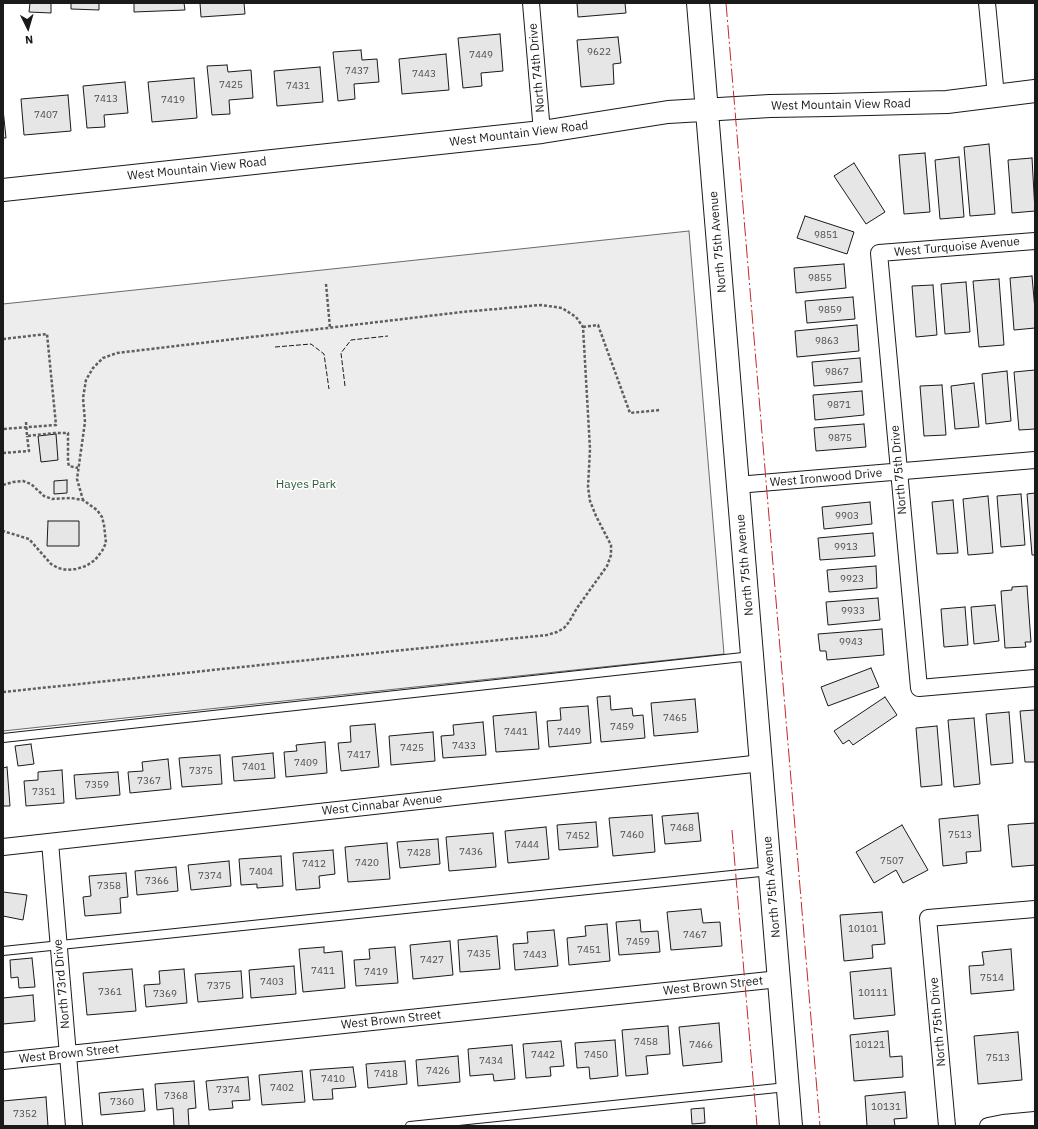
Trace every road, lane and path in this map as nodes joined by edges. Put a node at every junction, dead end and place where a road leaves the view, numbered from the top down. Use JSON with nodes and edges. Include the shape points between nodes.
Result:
{"nodes":[{"id":1,"x":531,"y":3,"type":"edge"},
{"id":2,"x":698,"y":3,"type":"edge"},
{"id":3,"x":987,"y":3,"type":"edge"},
{"id":4,"x":1035,"y":92,"type":"edge"},
{"id":5,"x":996,"y":96,"type":"junction"},
{"id":6,"x":707,"y":110,"type":"junction"},
{"id":7,"x":542,"y":132,"type":"junction"},
{"id":8,"x":3,"y":190,"type":"edge"},
{"id":9,"x":1035,"y":241,"type":"edge"},
{"id":10,"x":879,"y":253,"type":"joint"},
{"id":11,"x":326,"y":284,"type":"dead end"},
{"id":12,"x":584,"y":327,"type":"junction"},
{"id":13,"x":330,"y":328,"type":"junction"},
{"id":14,"x":3,"y":339,"type":"edge"},
{"id":15,"x":660,"y":410,"type":"dead end"},
{"id":16,"x":26,"y":422,"type":"dead end"},
{"id":17,"x":26,"y":427,"type":"junction"},
{"id":18,"x":3,"y":429,"type":"edge"},
{"id":19,"x":27,"y":436,"type":"junction"},
{"id":20,"x":3,"y":453,"type":"edge"},
{"id":21,"x":1035,"y":460,"type":"edge"},
{"id":22,"x":78,"y":468,"type":"junction"},
{"id":23,"x":899,"y":472,"type":"junction"},
{"id":24,"x":3,"y":485,"type":"edge"},
{"id":25,"x":737,"y":485,"type":"junction"},
{"id":26,"x":83,"y":500,"type":"junction"},
{"id":27,"x":3,"y":531,"type":"edge"},
{"id":28,"x":753,"y":655,"type":"junction"},
{"id":29,"x":1035,"y":678,"type":"edge"},
{"id":30,"x":3,"y":692,"type":"edge"},
{"id":31,"x":3,"y":738,"type":"edge"},
{"id":32,"x":762,"y":763,"type":"junction"},
{"id":33,"x":50,"y":842,"type":"junction"},
{"id":34,"x":3,"y":847,"type":"edge"},
{"id":35,"x":771,"y":871,"type":"junction"},
{"id":36,"x":1035,"y":909,"type":"edge"},
{"id":37,"x":58,"y":945,"type":"junction"},
{"id":38,"x":3,"y":951,"type":"edge"},
{"id":39,"x":779,"y":979,"type":"junction"},
{"id":40,"x":68,"y":1054,"type":"junction"},
{"id":41,"x":3,"y":1061,"type":"edge"},
{"id":42,"x":788,"y":1086,"type":"junction"},
{"id":43,"x":1035,"y":1120,"type":"edge"},
{"id":44,"x":74,"y":1126,"type":"edge"},
{"id":45,"x":410,"y":1126,"type":"edge"},
{"id":46,"x":791,"y":1126,"type":"edge"},
{"id":47,"x":947,"y":1126,"type":"edge"},
{"id":48,"x":988,"y":1126,"type":"edge"}],
"edges":[{"from":1,"to":7,"type":"street","name":"North 74th Drive"},
{"from":2,"to":6,"type":"main road","name":"North 75th Avenue"},
{"from":3,"to":5,"type":"street"},
{"from":4,"to":5,"type":"main road","name":"West Mountain View Road"},
{"from":5,"to":6,"type":"main road","name":"West Mountain View Road","via":[[948,102]]},
{"from":6,"to":7,"type":"main road","name":"West Mountain View Road","via":[[668,112]]},
{"from":6,"to":25,"type":"main road","name":"North 75th Avenue"},
{"from":7,"to":8,"type":"main road","name":"West Mountain View Road"},
{"from":9,"to":10,"type":"street","name":"West Turquoise Avenue"},
{"from":10,"to":23,"type":"street","name":"North 75th Drive"},
{"from":11,"to":13,"type":"path"},
{"from":12,"to":13,"type":"path","via":[[576,317],[562,308],[541,305]]},
{"from":12,"to":15,"type":"path","via":[[598,325],[630,413]]},
{"from":12,"to":30,"type":"path","via":[[590,449],[588,487],[594,511],[611,545],[611,555],[607,566],[564,628],[558,632]]},
{"from":13,"to":22,"type":"path","via":[[117,353],[103,358],[86,380],[83,398],[85,422]]},
{"from":14,"to":17,"type":"path","via":[[47,334],[56,425]]},
{"from":16,"to":17,"type":"path"},
{"from":17,"to":18,"type":"path"},
{"from":17,"to":19,"type":"path"},
{"from":19,"to":20,"type":"path","via":[[29,451]]},
{"from":19,"to":22,"type":"path","via":[[68,433],[69,466]]},
{"from":21,"to":23,"type":"street","name":"West Ironwood Drive"},
{"from":22,"to":26,"type":"path","via":[[77,479]]},
{"from":23,"to":25,"type":"street","name":"West Ironwood Drive"},
{"from":23,"to":29,"type":"street","name":"North 75th Drive","via":[[919,688]]},
{"from":24,"to":26,"type":"path","via":[[23,481],[52,499]]},
{"from":25,"to":28,"type":"main road","name":"North 75th Avenue"},
{"from":26,"to":27,"type":"path","via":[[102,517],[106,538],[102,551],[86,566],[76,569],[58,568],[46,560],[29,539]]},
{"from":28,"to":31,"type":"lane"},
{"from":28,"to":32,"type":"main road","name":"North 75th Avenue"},
{"from":32,"to":33,"type":"street","name":"West Cinnabar Avenue"},
{"from":32,"to":35,"type":"main road","name":"North 75th Avenue"},
{"from":33,"to":34,"type":"street","name":"West Cinnabar Avenue"},
{"from":33,"to":37,"type":"street","name":"North 73rd Drive"},
{"from":35,"to":37,"type":"lane"},
{"from":35,"to":39,"type":"main road","name":"North 75th Avenue"},
{"from":36,"to":47,"type":"street","name":"North 75th Drive","via":[[928,918]]},
{"from":37,"to":38,"type":"lane"},
{"from":37,"to":40,"type":"street","name":"North 73rd Drive"},
{"from":39,"to":40,"type":"street","name":"West Brown Street"},
{"from":39,"to":42,"type":"main road","name":"North 75th Avenue"},
{"from":40,"to":41,"type":"street","name":"West Brown Street"},
{"from":40,"to":44,"type":"street","name":"North 73rd Drive"},
{"from":42,"to":45,"type":"lane"},
{"from":42,"to":46,"type":"main road","name":"North 75th Avenue"},
{"from":43,"to":48,"type":"street","via":[[1003,1122]]}]}
